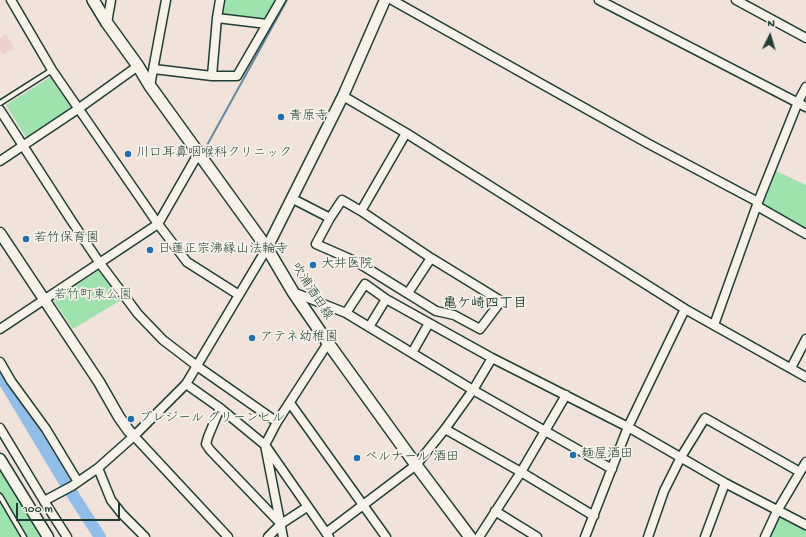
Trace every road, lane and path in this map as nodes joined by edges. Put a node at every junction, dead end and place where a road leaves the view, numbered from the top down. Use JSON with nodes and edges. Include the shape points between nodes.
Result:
{"nodes":[{"id":1,"x":11,"y":0,"type":"edge"},
{"id":2,"x":93,"y":0,"type":"edge"},
{"id":3,"x":111,"y":0,"type":"edge"},
{"id":4,"x":166,"y":0,"type":"edge"},
{"id":5,"x":220,"y":0,"type":"edge"},
{"id":6,"x":281,"y":0,"type":"edge"},
{"id":7,"x":385,"y":0,"type":"edge"},
{"id":8,"x":392,"y":0,"type":"edge"},
{"id":9,"x":599,"y":0,"type":"edge"},
{"id":10,"x":736,"y":0,"type":"edge"},
{"id":11,"x":217,"y":18,"type":"junction"},
{"id":12,"x":107,"y":23,"type":"junction"},
{"id":13,"x":267,"y":24,"type":"junction"},
{"id":14,"x":806,"y":38,"type":"edge"},
{"id":15,"x":138,"y":66,"type":"junction"},
{"id":16,"x":154,"y":69,"type":"junction"},
{"id":17,"x":52,"y":70,"type":"junction"},
{"id":18,"x":212,"y":76,"type":"junction"},
{"id":19,"x":150,"y":86,"type":"junction"},
{"id":20,"x":806,"y":87,"type":"edge"},
{"id":21,"x":343,"y":96,"type":"junction"},
{"id":22,"x":798,"y":102,"type":"junction"},
{"id":23,"x":0,"y":103,"type":"edge"},
{"id":24,"x":806,"y":107,"type":"edge"},
{"id":25,"x":78,"y":109,"type":"junction"},
{"id":26,"x":0,"y":110,"type":"edge"},
{"id":27,"x":406,"y":133,"type":"junction"},
{"id":28,"x":23,"y":147,"type":"junction"},
{"id":29,"x":198,"y":154,"type":"junction"},
{"id":30,"x":0,"y":161,"type":"edge"},
{"id":31,"x":292,"y":199,"type":"junction"},
{"id":32,"x":757,"y":204,"type":"junction"},
{"id":33,"x":361,"y":211,"type":"junction"},
{"id":34,"x":330,"y":218,"type":"junction"},
{"id":35,"x":158,"y":224,"type":"junction"},
{"id":36,"x":0,"y":233,"type":"edge"},
{"id":37,"x":806,"y":234,"type":"edge"},
{"id":38,"x":267,"y":248,"type":"junction"},
{"id":39,"x":431,"y":258,"type":"junction"},
{"id":40,"x":99,"y":262,"type":"junction"},
{"id":41,"x":293,"y":292,"type":"junction"},
{"id":42,"x":408,"y":293,"type":"junction"},
{"id":43,"x":239,"y":294,"type":"junction"},
{"id":44,"x":44,"y":299,"type":"junction"},
{"id":45,"x":386,"y":299,"type":"junction"},
{"id":46,"x":686,"y":308,"type":"junction"},
{"id":47,"x":346,"y":313,"type":"junction"},
{"id":48,"x":429,"y":323,"type":"junction"},
{"id":49,"x":714,"y":325,"type":"junction"},
{"id":50,"x":369,"y":327,"type":"junction"},
{"id":51,"x":0,"y":329,"type":"edge"},
{"id":52,"x":806,"y":339,"type":"edge"},
{"id":53,"x":328,"y":343,"type":"junction"},
{"id":54,"x":412,"y":353,"type":"junction"},
{"id":55,"x":492,"y":358,"type":"junction"},
{"id":56,"x":0,"y":362,"type":"edge"},
{"id":57,"x":197,"y":366,"type":"junction"},
{"id":58,"x":791,"y":368,"type":"junction"},
{"id":59,"x":806,"y":377,"type":"edge"},
{"id":60,"x":186,"y":384,"type":"junction"},
{"id":61,"x":473,"y":390,"type":"junction"},
{"id":62,"x":566,"y":395,"type":"junction"},
{"id":63,"x":290,"y":403,"type":"junction"},
{"id":64,"x":220,"y":408,"type":"junction"},
{"id":65,"x":277,"y":422,"type":"junction"},
{"id":66,"x":628,"y":427,"type":"junction"},
{"id":67,"x":0,"y":428,"type":"edge"},
{"id":68,"x":445,"y":429,"type":"junction"},
{"id":69,"x":546,"y":430,"type":"junction"},
{"id":70,"x":134,"y":436,"type":"junction"},
{"id":71,"x":265,"y":445,"type":"junction"},
{"id":72,"x":681,"y":457,"type":"junction"},
{"id":73,"x":0,"y":459,"type":"edge"},
{"id":74,"x":806,"y":462,"type":"edge"},
{"id":75,"x":416,"y":465,"type":"junction"},
{"id":76,"x":98,"y":468,"type":"junction"},
{"id":77,"x":612,"y":469,"type":"junction"},
{"id":78,"x":521,"y":472,"type":"junction"},
{"id":79,"x":800,"y":472,"type":"junction"},
{"id":80,"x":725,"y":483,"type":"junction"},
{"id":81,"x":75,"y":484,"type":"junction"},
{"id":82,"x":0,"y":496,"type":"edge"},
{"id":83,"x":44,"y":502,"type":"junction"},
{"id":84,"x":363,"y":505,"type":"junction"},
{"id":85,"x":307,"y":507,"type":"junction"},
{"id":86,"x":495,"y":511,"type":"junction"},
{"id":87,"x":777,"y":511,"type":"junction"},
{"id":88,"x":594,"y":516,"type":"junction"},
{"id":89,"x":281,"y":524,"type":"junction"},
{"id":90,"x":806,"y":525,"type":"edge"},
{"id":91,"x":327,"y":535,"type":"edge"},
{"id":92,"x":24,"y":537,"type":"edge"},
{"id":93,"x":48,"y":537,"type":"edge"},
{"id":94,"x":67,"y":537,"type":"edge"},
{"id":95,"x":145,"y":537,"type":"edge"},
{"id":96,"x":228,"y":537,"type":"edge"},
{"id":97,"x":268,"y":537,"type":"edge"},
{"id":98,"x":283,"y":537,"type":"edge"},
{"id":99,"x":386,"y":537,"type":"edge"},
{"id":100,"x":470,"y":537,"type":"edge"},
{"id":101,"x":479,"y":537,"type":"edge"},
{"id":102,"x":537,"y":537,"type":"edge"},
{"id":103,"x":586,"y":537,"type":"edge"},
{"id":104,"x":648,"y":537,"type":"edge"},
{"id":105,"x":705,"y":537,"type":"edge"},
{"id":106,"x":765,"y":537,"type":"edge"}],
"edges":[{"from":1,"to":17,"type":"street"},
{"from":2,"to":12,"type":"main road","name":"吹浦酒田線"},
{"from":3,"to":12,"type":"street"},
{"from":4,"to":16,"type":"street"},
{"from":5,"to":11,"type":"street"},
{"from":6,"to":13,"type":"street"},
{"from":7,"to":21,"type":"street"},
{"from":8,"to":32,"type":"street"},
{"from":9,"to":22,"type":"street"},
{"from":10,"to":14,"type":"street"},
{"from":11,"to":13,"type":"street"},
{"from":11,"to":18,"type":"street"},
{"from":12,"to":15,"type":"main road","name":"吹浦酒田線"},
{"from":13,"to":18,"type":"street","via":[[236,76]]},
{"from":15,"to":19,"type":"main road","name":"吹浦酒田線"},
{"from":15,"to":25,"type":"street"},
{"from":16,"to":18,"type":"street"},
{"from":16,"to":19,"type":"street"},
{"from":17,"to":23,"type":"lane"},
{"from":17,"to":25,"type":"street"},
{"from":19,"to":29,"type":"main road","name":"吹浦酒田線"},
{"from":20,"to":22,"type":"street"},
{"from":21,"to":27,"type":"street"},
{"from":21,"to":31,"type":"street"},
{"from":22,"to":24,"type":"street"},
{"from":22,"to":32,"type":"street"},
{"from":25,"to":28,"type":"street"},
{"from":25,"to":35,"type":"street"},
{"from":26,"to":28,"type":"street"},
{"from":27,"to":33,"type":"street"},
{"from":27,"to":46,"type":"street"},
{"from":28,"to":30,"type":"street"},
{"from":28,"to":40,"type":"street"},
{"from":29,"to":35,"type":"street"},
{"from":29,"to":38,"type":"main road","name":"吹浦酒田線"},
{"from":31,"to":34,"type":"street"},
{"from":31,"to":38,"type":"street"},
{"from":32,"to":37,"type":"street"},
{"from":32,"to":49,"type":"street"},
{"from":33,"to":34,"type":"street","via":[[342,200]]},
{"from":33,"to":39,"type":"street"},
{"from":34,"to":42,"type":"street","via":[[316,244],[357,262]]},
{"from":35,"to":40,"type":"street"},
{"from":35,"to":43,"type":"street","via":[[186,262]]},
{"from":36,"to":44,"type":"street"},
{"from":38,"to":41,"type":"main road","name":"吹浦酒田線"},
{"from":38,"to":43,"type":"street"},
{"from":39,"to":42,"type":"street"},
{"from":39,"to":42,"type":"street","via":[[501,301],[480,329],[454,315],[436,311]]},
{"from":40,"to":44,"type":"street"},
{"from":40,"to":57,"type":"street","via":[[152,330]]},
{"from":41,"to":47,"type":"street"},
{"from":41,"to":53,"type":"main road","name":"吹浦酒田線"},
{"from":43,"to":57,"type":"street"},
{"from":44,"to":51,"type":"street"},
{"from":44,"to":70,"type":"street","via":[[119,417]]},
{"from":45,"to":47,"type":"street","via":[[365,284]]},
{"from":45,"to":48,"type":"street"},
{"from":45,"to":50,"type":"street"},
{"from":46,"to":49,"type":"street"},
{"from":46,"to":66,"type":"street"},
{"from":47,"to":50,"type":"street"},
{"from":48,"to":54,"type":"street"},
{"from":48,"to":55,"type":"street"},
{"from":49,"to":58,"type":"street"},
{"from":50,"to":54,"type":"street"},
{"from":52,"to":58,"type":"street"},
{"from":53,"to":63,"type":"street"},
{"from":53,"to":75,"type":"main road","name":"吹浦酒田線"},
{"from":54,"to":61,"type":"street"},
{"from":55,"to":61,"type":"street"},
{"from":55,"to":62,"type":"street"},
{"from":56,"to":81,"type":"street","via":[[46,428]]},
{"from":57,"to":60,"type":"street"},
{"from":57,"to":65,"type":"street"},
{"from":58,"to":59,"type":"street"},
{"from":60,"to":64,"type":"street"},
{"from":60,"to":70,"type":"street"},
{"from":61,"to":68,"type":"street"},
{"from":61,"to":69,"type":"street"},
{"from":62,"to":66,"type":"street"},
{"from":62,"to":69,"type":"street"},
{"from":63,"to":65,"type":"street"},
{"from":63,"to":84,"type":"street"},
{"from":64,"to":71,"type":"street"},
{"from":64,"to":89,"type":"street","via":[[206,444]]},
{"from":65,"to":71,"type":"street"},
{"from":66,"to":72,"type":"street"},
{"from":66,"to":77,"type":"street"},
{"from":67,"to":83,"type":"street"},
{"from":68,"to":75,"type":"street"},
{"from":68,"to":78,"type":"street"},
{"from":69,"to":77,"type":"street"},
{"from":69,"to":78,"type":"street"},
{"from":70,"to":76,"type":"street"},
{"from":70,"to":96,"type":"street"},
{"from":71,"to":85,"type":"street"},
{"from":71,"to":89,"type":"street"},
{"from":72,"to":79,"type":"street","via":[[705,418]]},
{"from":72,"to":80,"type":"street"},
{"from":72,"to":104,"type":"street","via":[[664,491]]},
{"from":73,"to":93,"type":"street"},
{"from":74,"to":79,"type":"street"},
{"from":75,"to":84,"type":"street"},
{"from":75,"to":100,"type":"main road","name":"吹浦酒田線"},
{"from":76,"to":81,"type":"street"},
{"from":76,"to":95,"type":"street","via":[[111,500]]},
{"from":77,"to":88,"type":"street"},
{"from":78,"to":86,"type":"street"},
{"from":78,"to":88,"type":"street"},
{"from":79,"to":87,"type":"street"},
{"from":80,"to":87,"type":"street"},
{"from":80,"to":105,"type":"street"},
{"from":81,"to":83,"type":"street"},
{"from":82,"to":92,"type":"lane"},
{"from":83,"to":94,"type":"street"},
{"from":84,"to":91,"type":"street"},
{"from":84,"to":99,"type":"street"},
{"from":85,"to":89,"type":"street"},
{"from":85,"to":91,"type":"street"},
{"from":86,"to":101,"type":"street"},
{"from":86,"to":102,"type":"street"},
{"from":87,"to":90,"type":"street"},
{"from":87,"to":106,"type":"street"},
{"from":88,"to":103,"type":"street"},
{"from":89,"to":97,"type":"street"},
{"from":89,"to":98,"type":"street"}]}
